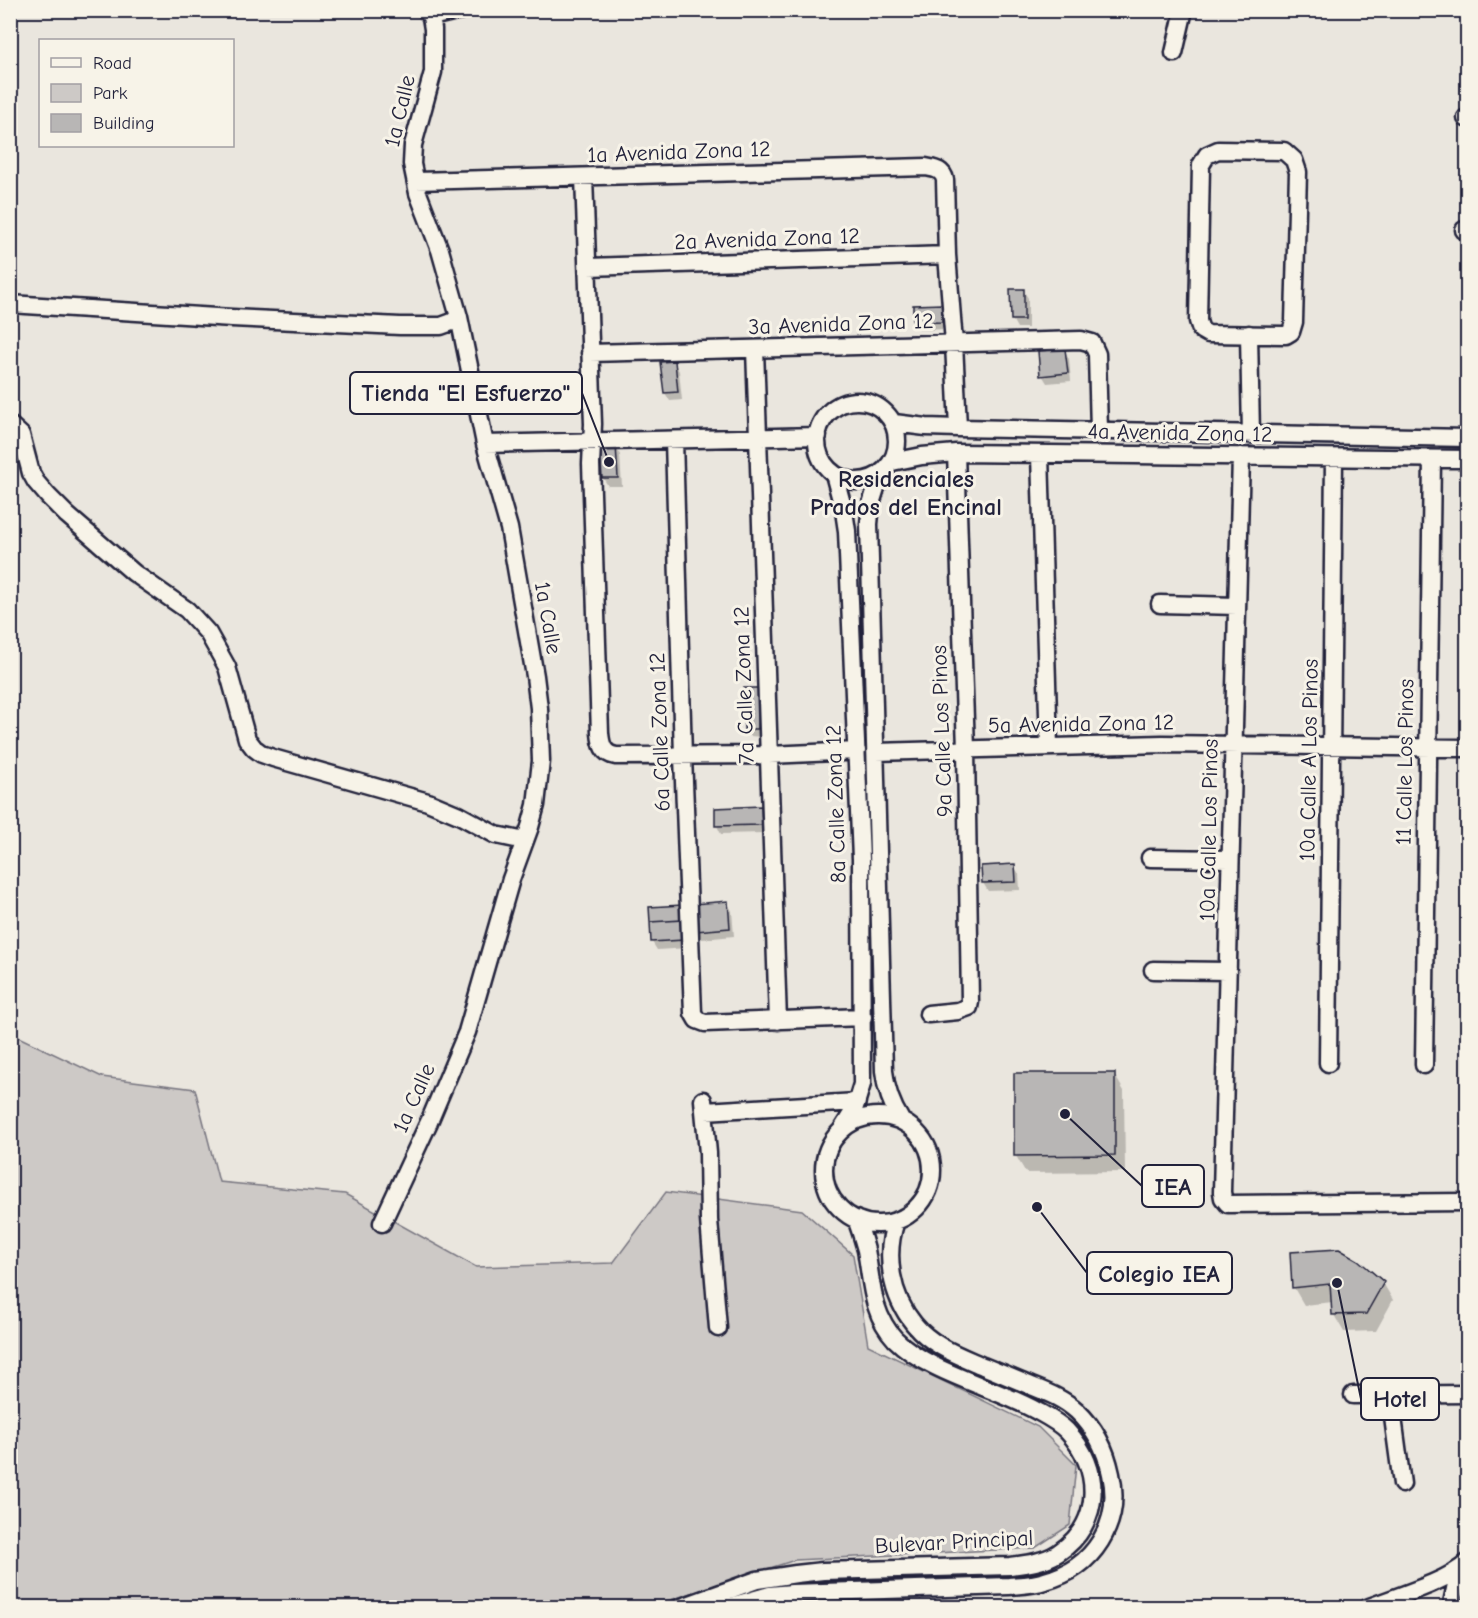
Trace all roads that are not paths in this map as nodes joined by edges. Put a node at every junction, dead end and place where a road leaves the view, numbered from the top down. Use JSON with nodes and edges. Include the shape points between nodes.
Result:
{"nodes":[{"id":1,"x":461,"y":10,"type":"edge"},
{"id":2,"x":1184,"y":10,"type":"edge"},
{"id":3,"x":429,"y":14,"type":"edge"},
{"id":4,"x":1174,"y":53,"type":"dead end"},
{"id":5,"x":584,"y":177,"type":"junction"},
{"id":6,"x":416,"y":181,"type":"junction"},
{"id":7,"x":947,"y":255,"type":"junction"},
{"id":8,"x":588,"y":267,"type":"junction"},
{"id":9,"x":10,"y":304,"type":"edge"},
{"id":10,"x":459,"y":317,"type":"junction"},
{"id":11,"x":1249,"y":334,"type":"junction"},
{"id":12,"x":954,"y":343,"type":"junction"},
{"id":13,"x":755,"y":349,"type":"junction"},
{"id":14,"x":590,"y":353,"type":"junction"},
{"id":15,"x":894,"y":423,"type":"junction"},
{"id":16,"x":10,"y":426,"type":"edge"},
{"id":17,"x":958,"y":428,"type":"junction"},
{"id":18,"x":1099,"y":431,"type":"junction"},
{"id":19,"x":1251,"y":435,"type":"junction"},
{"id":20,"x":818,"y":436,"type":"junction"},
{"id":21,"x":758,"y":438,"type":"junction"},
{"id":22,"x":1467,"y":438,"type":"edge"},
{"id":23,"x":674,"y":440,"type":"junction"},
{"id":24,"x":592,"y":442,"type":"junction"},
{"id":25,"x":485,"y":444,"type":"junction"},
{"id":26,"x":956,"y":453,"type":"junction"},
{"id":27,"x":1040,"y":455,"type":"junction"},
{"id":28,"x":1240,"y":456,"type":"junction"},
{"id":29,"x":1334,"y":458,"type":"junction"},
{"id":30,"x":1432,"y":459,"type":"junction"},
{"id":31,"x":1467,"y":459,"type":"edge"},
{"id":32,"x":892,"y":462,"type":"junction"},
{"id":33,"x":834,"y":474,"type":"junction"},
{"id":34,"x":880,"y":475,"type":"junction"},
{"id":35,"x":1160,"y":604,"type":"dead end"},
{"id":36,"x":1237,"y":606,"type":"junction"},
{"id":37,"x":1233,"y":745,"type":"junction"},
{"id":38,"x":1331,"y":746,"type":"junction"},
{"id":39,"x":1049,"y":747,"type":"junction"},
{"id":40,"x":1428,"y":747,"type":"junction"},
{"id":41,"x":1467,"y":748,"type":"edge"},
{"id":42,"x":966,"y":749,"type":"junction"},
{"id":43,"x":856,"y":751,"type":"junction"},
{"id":44,"x":876,"y":752,"type":"junction"},
{"id":45,"x":769,"y":755,"type":"junction"},
{"id":46,"x":683,"y":756,"type":"junction"},
{"id":47,"x":525,"y":841,"type":"junction"},
{"id":48,"x":1150,"y":858,"type":"dead end"},
{"id":49,"x":1230,"y":859,"type":"junction"},
{"id":50,"x":1153,"y":970,"type":"dead end"},
{"id":51,"x":1228,"y":971,"type":"junction"},
{"id":52,"x":928,"y":1014,"type":"dead end"},
{"id":53,"x":862,"y":1017,"type":"junction"},
{"id":54,"x":778,"y":1021,"type":"junction"},
{"id":55,"x":1328,"y":1063,"type":"dead end"},
{"id":56,"x":1424,"y":1065,"type":"dead end"},
{"id":57,"x":857,"y":1102,"type":"junction"},
{"id":58,"x":901,"y":1120,"type":"junction"},
{"id":59,"x":842,"y":1129,"type":"junction"},
{"id":60,"x":1467,"y":1202,"type":"edge"},
{"id":61,"x":856,"y":1219,"type":"junction"},
{"id":62,"x":896,"y":1221,"type":"junction"},
{"id":63,"x":382,"y":1222,"type":"dead end"},
{"id":64,"x":718,"y":1328,"type":"dead end"},
{"id":65,"x":1467,"y":1394,"type":"edge"},
{"id":66,"x":1353,"y":1395,"type":"dead end"},
{"id":67,"x":1390,"y":1395,"type":"junction"},
{"id":68,"x":1402,"y":1484,"type":"dead end"},
{"id":69,"x":1463,"y":1566,"type":"edge"},
{"id":70,"x":680,"y":1608,"type":"edge"},
{"id":71,"x":724,"y":1608,"type":"edge"},
{"id":72,"x":1367,"y":1608,"type":"edge"},
{"id":73,"x":1451,"y":1608,"type":"edge"}],
"edges":[{"from":1,"to":3,"type":"street"},
{"from":2,"to":4,"type":"street"},
{"from":3,"to":6,"type":"street","name":"1a Calle","via":[[433,72],[413,145]]},
{"from":5,"to":6,"type":"street","name":"1a Avenida Zona 12"},
{"from":5,"to":7,"type":"street","name":"1a Avenida Zona 12","via":[[938,169],[945,180]]},
{"from":5,"to":8,"type":"street"},
{"from":6,"to":10,"type":"street","name":"1a Calle"},
{"from":7,"to":8,"type":"street","name":"2a Avenida Zona 12"},
{"from":7,"to":12,"type":"street"},
{"from":8,"to":14,"type":"street"},
{"from":9,"to":10,"type":"street","via":[[400,326],[441,326]]},
{"from":10,"to":25,"type":"street","name":"1a Calle"},
{"from":11,"to":11,"type":"street","via":[[1208,334],[1201,330],[1198,321],[1201,165],[1207,155],[1218,150],[1284,151],[1294,160],[1298,172],[1291,332]]},
{"from":11,"to":19,"type":"street"},
{"from":12,"to":13,"type":"street","name":"3a Avenida Zona 12"},
{"from":12,"to":17,"type":"street"},
{"from":12,"to":18,"type":"street","name":"3a Avenida Zona 12","via":[[1092,343],[1097,354]]},
{"from":13,"to":14,"type":"street","name":"3a Avenida Zona 12"},
{"from":13,"to":21,"type":"street","name":"7a Calle Zona 12"},
{"from":14,"to":24,"type":"street"},
{"from":15,"to":17,"type":"street","name":"4a Avenida Zona 12"},
{"from":15,"to":20,"type":"street","via":[[876,405],[851,401],[828,413]]},
{"from":15,"to":32,"type":"street","via":[[898,436]]},
{"from":16,"to":47,"type":"street","via":[[21,435],[31,472],[48,496],[134,573],[187,610],[208,633],[227,667],[243,728],[254,748],[273,758],[428,802],[496,836]]},
{"from":17,"to":18,"type":"street","name":"4a Avenida Zona 12"},
{"from":18,"to":19,"type":"street","name":"4a Avenida Zona 12"},
{"from":19,"to":22,"type":"street","name":"4a Avenida Zona 12"},
{"from":20,"to":21,"type":"street"},
{"from":20,"to":33,"type":"street","via":[[820,458]]},
{"from":21,"to":23,"type":"street"},
{"from":21,"to":45,"type":"street","name":"7a Calle Zona 12"},
{"from":23,"to":24,"type":"street"},
{"from":23,"to":46,"type":"street","name":"6a Calle Zona 12"},
{"from":24,"to":25,"type":"street"},
{"from":24,"to":46,"type":"street","via":[[603,747],[616,756]]},
{"from":25,"to":47,"type":"street","name":"1a Calle","via":[[509,528],[539,708],[540,783]]},
{"from":26,"to":27,"type":"street","name":"4a Avenida Zona 12"},
{"from":26,"to":32,"type":"street","name":"4a Avenida Zona 12"},
{"from":26,"to":42,"type":"street","name":"9a Calle Los Pinos"},
{"from":27,"to":28,"type":"street","name":"4a Avenida Zona 12"},
{"from":27,"to":39,"type":"street"},
{"from":28,"to":29,"type":"street","name":"4a Avenida Zona 12"},
{"from":28,"to":36,"type":"street","name":"10a Calle Los Pinos"},
{"from":29,"to":30,"type":"street","name":"4a Avenida Zona 12"},
{"from":29,"to":38,"type":"street","name":"10a Calle A Los Pinos"},
{"from":30,"to":31,"type":"street","name":"4a Avenida Zona 12"},
{"from":30,"to":40,"type":"street","name":"11 Calle Los Pinos"},
{"from":32,"to":34,"type":"street"},
{"from":33,"to":34,"type":"street","via":[[857,482]]},
{"from":33,"to":43,"type":"street","name":"8a Calle Zona 12","via":[[847,531]]},
{"from":34,"to":44,"type":"street","name":"8a Calle Zona 12","via":[[869,524]]},
{"from":35,"to":36,"type":"street"},
{"from":36,"to":37,"type":"street","name":"10a Calle Los Pinos"},
{"from":37,"to":38,"type":"street","name":"5a Avenida Zona 12"},
{"from":37,"to":39,"type":"street","name":"5a Avenida Zona 12"},
{"from":37,"to":49,"type":"street","name":"10a Calle Los Pinos"},
{"from":38,"to":40,"type":"street","name":"5a Avenida Zona 12"},
{"from":38,"to":55,"type":"street","name":"10a Calle A Los Pinos"},
{"from":39,"to":42,"type":"street","name":"5a Avenida Zona 12"},
{"from":40,"to":41,"type":"street","name":"5a Avenida Zona 12"},
{"from":40,"to":56,"type":"street","name":"11 Calle Los Pinos"},
{"from":42,"to":44,"type":"street","name":"5a Avenida Zona 12"},
{"from":42,"to":52,"type":"street","name":"9a Calle Los Pinos","via":[[969,1007]]},
{"from":43,"to":45,"type":"street"},
{"from":43,"to":53,"type":"street","name":"8a Calle Zona 12"},
{"from":44,"to":58,"type":"street","name":"8a Calle Zona 12","via":[[884,1071],[888,1095]]},
{"from":45,"to":46,"type":"street"},
{"from":45,"to":54,"type":"street","name":"7a Calle Zona 12"},
{"from":46,"to":54,"type":"street","name":"6a Calle Zona 12","via":[[692,1008],[697,1020],[705,1023]]},
{"from":47,"to":63,"type":"street","name":"1a Calle","via":[[466,1032]]},
{"from":48,"to":49,"type":"street"},
{"from":49,"to":51,"type":"street","name":"10a Calle Los Pinos"},
{"from":50,"to":51,"type":"street"},
{"from":51,"to":60,"type":"street","name":"10a Calle Los Pinos","via":[[1222,1191],[1228,1204]]},
{"from":53,"to":54,"type":"street"},
{"from":53,"to":57,"type":"street","name":"8a Calle Zona 12","via":[[863,1076]]},
{"from":57,"to":59,"type":"street","name":"8a Calle Zona 12"},
{"from":57,"to":64,"type":"street","via":[[704,1105]]},
{"from":58,"to":59,"type":"street","via":[[870,1116]]},
{"from":58,"to":62,"type":"street","via":[[924,1142],[932,1172],[921,1202]]},
{"from":59,"to":61,"type":"street","via":[[831,1142],[824,1174],[836,1204]]},
{"from":61,"to":62,"type":"street","via":[[882,1224]]},
{"from":61,"to":70,"type":"street","name":"Bulevar Principal","via":[[866,1251],[872,1296],[885,1326],[896,1339],[934,1366],[1025,1404],[1068,1432],[1082,1451],[1092,1477],[1093,1493],[1084,1524],[1057,1554],[1028,1564],[796,1574],[757,1580]]},
{"from":62,"to":71,"type":"street","name":"Bulevar Principal","via":[[891,1234],[892,1277],[912,1323],[936,1345],[1056,1395],[1095,1432],[1107,1457],[1114,1487],[1107,1530],[1093,1553],[1071,1570],[1047,1581],[1009,1586],[792,1593]]},
{"from":65,"to":67,"type":"street"},
{"from":66,"to":67,"type":"street"},
{"from":67,"to":68,"type":"street"},
{"from":69,"to":72,"type":"street","via":[[1445,1578]]},
{"from":69,"to":73,"type":"street"}]}
